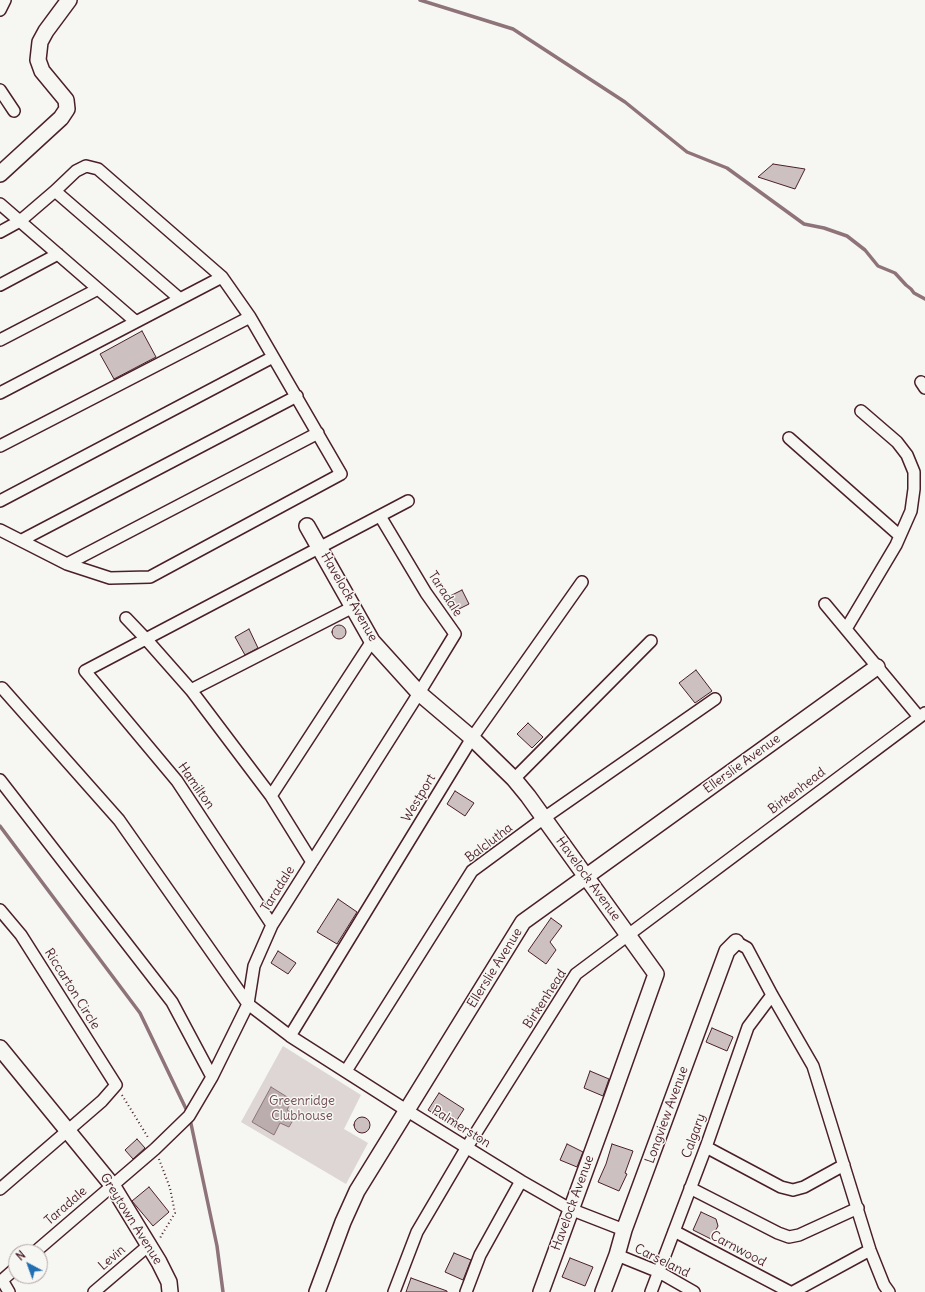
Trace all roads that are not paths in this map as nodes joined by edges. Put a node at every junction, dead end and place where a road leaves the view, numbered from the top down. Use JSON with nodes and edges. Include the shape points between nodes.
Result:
{"nodes":[{"id":1,"x":5,"y":0,"type":"edge"},
{"id":2,"x":69,"y":0,"type":"edge"},
{"id":3,"x":0,"y":10,"type":"edge"},
{"id":4,"x":2,"y":97,"type":"edge"},
{"id":5,"x":14,"y":111,"type":"dead end"},
{"id":6,"x":0,"y":174,"type":"edge"},
{"id":7,"x":55,"y":191,"type":"junction"},
{"id":8,"x":0,"y":204,"type":"edge"},
{"id":9,"x":20,"y":221,"type":"junction"},
{"id":10,"x":0,"y":232,"type":"edge"},
{"id":11,"x":58,"y":254,"type":"junction"},
{"id":12,"x":222,"y":277,"type":"junction"},
{"id":13,"x":0,"y":285,"type":"edge"},
{"id":14,"x":98,"y":289,"type":"junction"},
{"id":15,"x":180,"y":299,"type":"junction"},
{"id":16,"x":250,"y":317,"type":"junction"},
{"id":17,"x":136,"y":322,"type":"junction"},
{"id":18,"x":0,"y":340,"type":"edge"},
{"id":19,"x":274,"y":357,"type":"junction"},
{"id":20,"x":0,"y":393,"type":"edge"},
{"id":21,"x":297,"y":396,"type":"junction"},
{"id":22,"x":861,"y":411,"type":"dead end"},
{"id":23,"x":318,"y":433,"type":"junction"},
{"id":24,"x":789,"y":438,"type":"dead end"},
{"id":25,"x":0,"y":446,"type":"edge"},
{"id":26,"x":408,"y":500,"type":"dead end"},
{"id":27,"x":0,"y":501,"type":"edge"},
{"id":28,"x":380,"y":516,"type":"junction"},
{"id":29,"x":307,"y":526,"type":"dead end"},
{"id":30,"x":0,"y":530,"type":"edge"},
{"id":31,"x":900,"y":536,"type":"junction"},
{"id":32,"x":22,"y":540,"type":"junction"},
{"id":33,"x":320,"y":547,"type":"junction"},
{"id":34,"x":67,"y":564,"type":"junction"},
{"id":35,"x":582,"y":582,"type":"dead end"},
{"id":36,"x":825,"y":604,"type":"dead end"},
{"id":37,"x":353,"y":607,"type":"junction"},
{"id":38,"x":126,"y":618,"type":"dead end"},
{"id":39,"x":846,"y":629,"type":"junction"},
{"id":40,"x":146,"y":639,"type":"junction"},
{"id":41,"x":372,"y":641,"type":"junction"},
{"id":42,"x":651,"y":641,"type":"dead end"},
{"id":43,"x":877,"y":667,"type":"junction"},
{"id":44,"x":2,"y":688,"type":"dead end"},
{"id":45,"x":191,"y":690,"type":"junction"},
{"id":46,"x":419,"y":693,"type":"junction"},
{"id":47,"x":715,"y":699,"type":"dead end"},
{"id":48,"x":922,"y":715,"type":"edge"},
{"id":49,"x":472,"y":738,"type":"junction"},
{"id":50,"x":514,"y":779,"type":"junction"},
{"id":51,"x":0,"y":780,"type":"edge"},
{"id":52,"x":270,"y":796,"type":"junction"},
{"id":53,"x":544,"y":818,"type":"junction"},
{"id":54,"x":312,"y":862,"type":"junction"},
{"id":55,"x":585,"y":876,"type":"junction"},
{"id":56,"x":0,"y":910,"type":"edge"},
{"id":57,"x":272,"y":925,"type":"junction"},
{"id":58,"x":629,"y":936,"type":"junction"},
{"id":59,"x":736,"y":942,"type":"joint"},
{"id":60,"x":772,"y":995,"type":"junction"},
{"id":61,"x":248,"y":1004,"type":"junction"},
{"id":62,"x":290,"y":1036,"type":"junction"},
{"id":63,"x":0,"y":1048,"type":"edge"},
{"id":64,"x":346,"y":1071,"type":"junction"},
{"id":65,"x":212,"y":1077,"type":"junction"},
{"id":66,"x":406,"y":1110,"type":"junction"},
{"id":67,"x":69,"y":1131,"type":"junction"},
{"id":68,"x":467,"y":1147,"type":"junction"},
{"id":69,"x":706,"y":1147,"type":"junction"},
{"id":70,"x":844,"y":1165,"type":"junction"},
{"id":71,"x":521,"y":1181,"type":"junction"},
{"id":72,"x":112,"y":1185,"type":"junction"},
{"id":73,"x":690,"y":1188,"type":"junction"},
{"id":74,"x":0,"y":1189,"type":"edge"},
{"id":75,"x":858,"y":1208,"type":"junction"},
{"id":76,"x":570,"y":1209,"type":"junction"},
{"id":77,"x":624,"y":1230,"type":"junction"},
{"id":78,"x":674,"y":1231,"type":"junction"},
{"id":79,"x":44,"y":1244,"type":"edge"},
{"id":80,"x":148,"y":1245,"type":"junction"},
{"id":81,"x":870,"y":1250,"type":"junction"},
{"id":82,"x":617,"y":1255,"type":"junction"},
{"id":83,"x":659,"y":1272,"type":"junction"},
{"id":84,"x":1,"y":1281,"type":"edge"},
{"id":85,"x":9,"y":1292,"type":"edge"},
{"id":86,"x":94,"y":1292,"type":"edge"},
{"id":87,"x":170,"y":1292,"type":"edge"},
{"id":88,"x":317,"y":1292,"type":"edge"},
{"id":89,"x":394,"y":1292,"type":"edge"},
{"id":90,"x":466,"y":1292,"type":"edge"},
{"id":91,"x":540,"y":1292,"type":"edge"},
{"id":92,"x":603,"y":1292,"type":"edge"},
{"id":93,"x":651,"y":1292,"type":"edge"},
{"id":94,"x":694,"y":1292,"type":"edge"},
{"id":95,"x":791,"y":1292,"type":"edge"},
{"id":96,"x":889,"y":1292,"type":"edge"}],
"edges":[{"from":1,"to":3,"type":"street"},
{"from":2,"to":6,"type":"street","via":[[40,42],[38,60],[42,71],[66,100],[67,109],[61,118]]},
{"from":4,"to":5,"type":"street"},
{"from":7,"to":9,"type":"street"},
{"from":7,"to":12,"type":"street","via":[[76,171],[86,166],[98,169]]},
{"from":7,"to":15,"type":"street"},
{"from":8,"to":9,"type":"street"},
{"from":9,"to":10,"type":"street"},
{"from":9,"to":11,"type":"street"},
{"from":11,"to":13,"type":"street"},
{"from":11,"to":14,"type":"street"},
{"from":12,"to":15,"type":"street"},
{"from":12,"to":16,"type":"street"},
{"from":14,"to":17,"type":"street"},
{"from":14,"to":18,"type":"street"},
{"from":15,"to":17,"type":"street"},
{"from":16,"to":19,"type":"street"},
{"from":16,"to":25,"type":"street"},
{"from":17,"to":20,"type":"street"},
{"from":19,"to":21,"type":"street"},
{"from":19,"to":27,"type":"street"},
{"from":21,"to":23,"type":"street"},
{"from":21,"to":32,"type":"street"},
{"from":22,"to":31,"type":"street","via":[[897,442],[907,455],[914,472],[911,511]]},
{"from":23,"to":34,"type":"street"},
{"from":23,"to":34,"type":"street","via":[[341,474],[150,577],[110,578]]},
{"from":24,"to":31,"type":"street"},
{"from":26,"to":28,"type":"street"},
{"from":28,"to":33,"type":"street"},
{"from":28,"to":46,"type":"street","name":"Taradale","via":[[426,593],[455,634]]},
{"from":29,"to":33,"type":"street","name":"Havelock Avenue"},
{"from":30,"to":32,"type":"street"},
{"from":31,"to":39,"type":"street"},
{"from":32,"to":34,"type":"street"},
{"from":33,"to":37,"type":"street","name":"Havelock Avenue"},
{"from":33,"to":40,"type":"street"},
{"from":35,"to":49,"type":"street","name":"Westport"},
{"from":36,"to":39,"type":"street"},
{"from":37,"to":41,"type":"street","name":"Havelock Avenue"},
{"from":37,"to":45,"type":"street"},
{"from":38,"to":40,"type":"street"},
{"from":39,"to":43,"type":"street"},
{"from":40,"to":45,"type":"street"},
{"from":40,"to":57,"type":"street","name":"Hamilton","via":[[85,671],[177,781]]},
{"from":41,"to":46,"type":"street","name":"Havelock Avenue"},
{"from":41,"to":52,"type":"street"},
{"from":42,"to":50,"type":"street"},
{"from":43,"to":48,"type":"street"},
{"from":43,"to":55,"type":"street","name":"Ellerslie Avenue"},
{"from":44,"to":61,"type":"street","name":"Palmerston","via":[[119,820]]},
{"from":45,"to":52,"type":"street"},
{"from":46,"to":49,"type":"street","name":"Havelock Avenue"},
{"from":46,"to":54,"type":"street","name":"Taradale"},
{"from":47,"to":53,"type":"street","name":"Balclutha"},
{"from":48,"to":58,"type":"street","name":"Birkenhead"},
{"from":49,"to":50,"type":"street","name":"Havelock Avenue"},
{"from":49,"to":62,"type":"street","name":"Westport"},
{"from":50,"to":53,"type":"street","name":"Havelock Avenue"},
{"from":51,"to":65,"type":"street","via":[[172,1002]]},
{"from":52,"to":54,"type":"street"},
{"from":53,"to":55,"type":"street","name":"Havelock Avenue"},
{"from":53,"to":64,"type":"street","name":"Balclutha","via":[[472,871]]},
{"from":54,"to":57,"type":"street","name":"Taradale"},
{"from":55,"to":58,"type":"street","name":"Havelock Avenue"},
{"from":55,"to":66,"type":"street","name":"Ellerslie Avenue","via":[[524,922]]},
{"from":56,"to":67,"type":"street","name":"Riccarton Circle","via":[[21,935],[116,1085]]},
{"from":57,"to":61,"type":"street","name":"Taradale","via":[[254,966]]},
{"from":58,"to":68,"type":"street","name":"Birkenhead","via":[[576,974]]},
{"from":58,"to":76,"type":"street","name":"Havelock Avenue","via":[[656,974]]},
{"from":59,"to":60,"type":"street","via":[[747,948]]},
{"from":59,"to":77,"type":"street","name":"Longview Avenue","via":[[727,951]]},
{"from":60,"to":69,"type":"street","name":"Calgary","via":[[748,1027]]},
{"from":60,"to":70,"type":"street","via":[[814,1066]]},
{"from":61,"to":62,"type":"street","name":"Palmerston"},
{"from":61,"to":65,"type":"street","name":"Taradale"},
{"from":62,"to":64,"type":"street","name":"Palmerston"},
{"from":63,"to":67,"type":"street","name":"Greytown Avenue"},
{"from":64,"to":66,"type":"street","name":"Palmerston"},
{"from":65,"to":72,"type":"street","name":"Taradale","via":[[189,1116]]},
{"from":66,"to":68,"type":"street","name":"Palmerston"},
{"from":66,"to":88,"type":"street","name":"Ellerslie Avenue","via":[[357,1190]]},
{"from":67,"to":72,"type":"street","name":"Greytown Avenue"},
{"from":67,"to":74,"type":"street"},
{"from":68,"to":71,"type":"street","name":"Palmerston"},
{"from":68,"to":89,"type":"street","name":"Birkenhead","via":[[417,1232]]},
{"from":69,"to":70,"type":"street","via":[[782,1188],[793,1190],[804,1187]]},
{"from":69,"to":73,"type":"street","name":"Calgary"},
{"from":70,"to":75,"type":"street"},
{"from":71,"to":76,"type":"street","name":"Palmerston"},
{"from":71,"to":90,"type":"street","via":[[480,1254]]},
{"from":72,"to":79,"type":"street","name":"Taradale"},
{"from":72,"to":80,"type":"street","name":"Greytown Avenue"},
{"from":73,"to":75,"type":"street","via":[[788,1237],[799,1235]]},
{"from":73,"to":78,"type":"street","name":"Calgary"},
{"from":75,"to":81,"type":"street"},
{"from":76,"to":77,"type":"street","name":"Palmerston"},
{"from":76,"to":91,"type":"street","name":"Havelock Avenue"},
{"from":77,"to":82,"type":"street","name":"Longview Avenue"},
{"from":78,"to":83,"type":"street","name":"Calgary"},
{"from":78,"to":95,"type":"street","name":"Carnwood"},
{"from":80,"to":86,"type":"street","name":"Levin"},
{"from":80,"to":87,"type":"street","name":"Greytown Avenue","via":[[169,1282]]},
{"from":81,"to":95,"type":"street"},
{"from":81,"to":96,"type":"street"},
{"from":82,"to":83,"type":"street","name":"Carseland"},
{"from":82,"to":92,"type":"street","name":"Longview Avenue"},
{"from":83,"to":93,"type":"street","name":"Calgary"},
{"from":83,"to":94,"type":"street","name":"Carseland"},
{"from":84,"to":85,"type":"street"}]}
